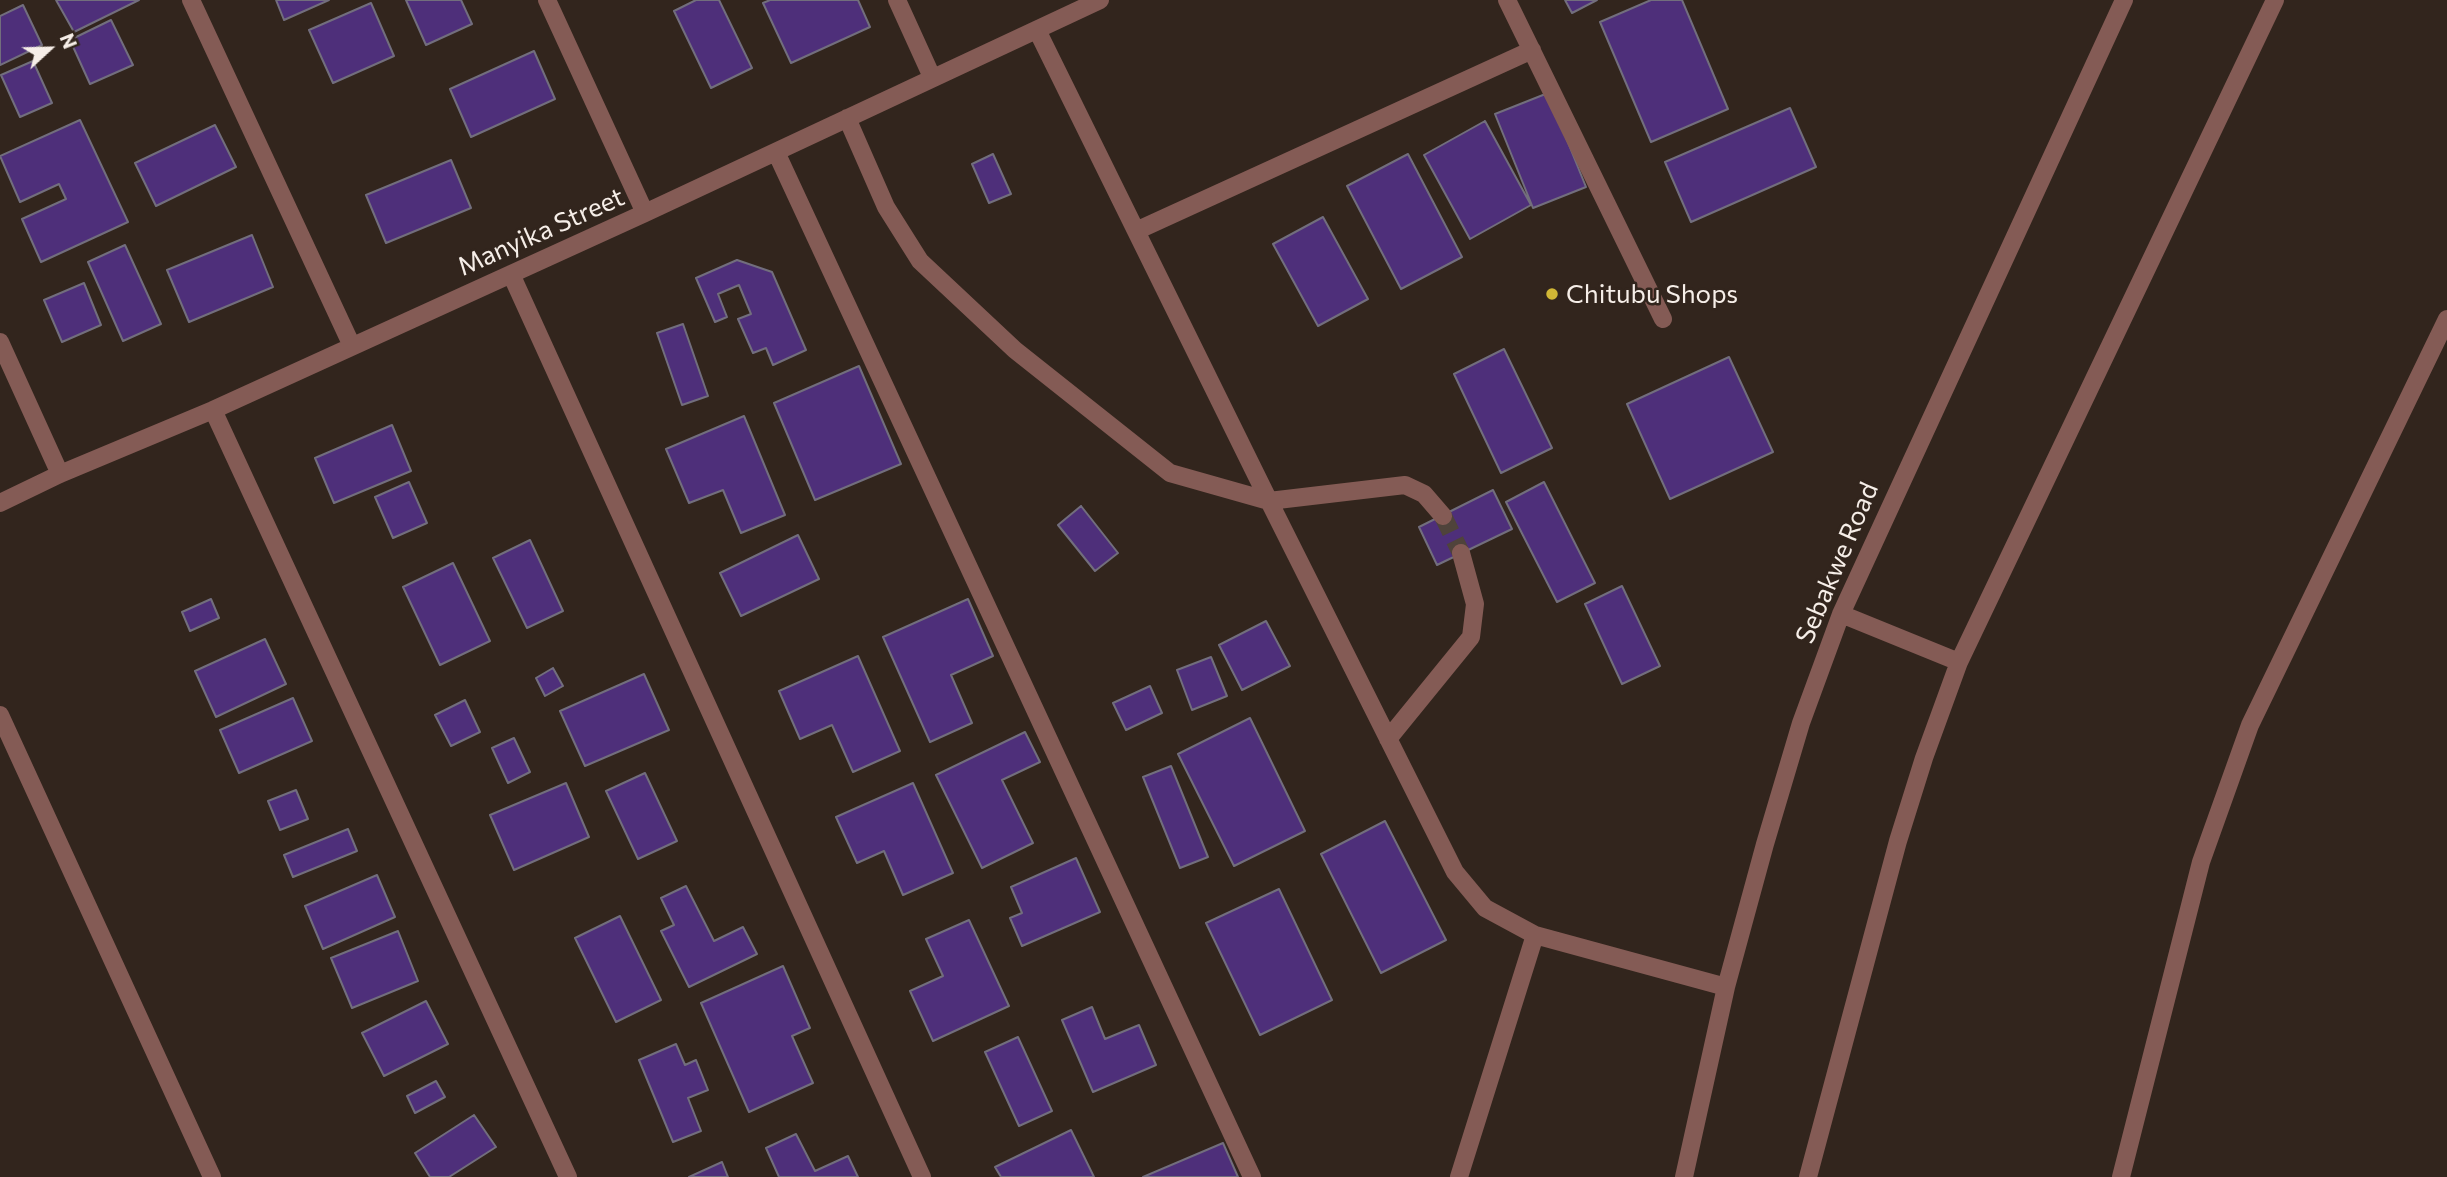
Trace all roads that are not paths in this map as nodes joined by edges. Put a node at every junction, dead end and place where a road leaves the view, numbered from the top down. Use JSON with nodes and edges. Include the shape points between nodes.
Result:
{"nodes":[{"id":1,"x":191,"y":0,"type":"edge"},
{"id":2,"x":547,"y":0,"type":"edge"},
{"id":3,"x":897,"y":0,"type":"edge"},
{"id":4,"x":1100,"y":0,"type":"edge"},
{"id":5,"x":1507,"y":0,"type":"edge"},
{"id":6,"x":2275,"y":0,"type":"edge"},
{"id":7,"x":2121,"y":1,"type":"edge"},
{"id":8,"x":1037,"y":30,"type":"junction"},
{"id":9,"x":1532,"y":50,"type":"junction"},
{"id":10,"x":932,"y":77,"type":"junction"},
{"id":11,"x":847,"y":118,"type":"junction"},
{"id":12,"x":776,"y":152,"type":"junction"},
{"id":13,"x":645,"y":213,"type":"junction"},
{"id":14,"x":1136,"y":230,"type":"junction"},
{"id":15,"x":511,"y":274,"type":"junction"},
{"id":16,"x":1663,"y":319,"type":"dead end"},
{"id":17,"x":2447,"y":319,"type":"edge"},
{"id":18,"x":0,"y":342,"type":"edge"},
{"id":19,"x":352,"y":346,"type":"junction"},
{"id":20,"x":213,"y":410,"type":"junction"},
{"id":21,"x":60,"y":474,"type":"junction"},
{"id":22,"x":1269,"y":501,"type":"junction"},
{"id":23,"x":0,"y":503,"type":"edge"},
{"id":24,"x":1443,"y":516,"type":"tunnel mouth"},
{"id":25,"x":1461,"y":554,"type":"tunnel mouth"},
{"id":26,"x":1840,"y":614,"type":"junction"},
{"id":27,"x":1959,"y":662,"type":"junction"},
{"id":28,"x":0,"y":715,"type":"edge"},
{"id":29,"x":1388,"y":739,"type":"junction"},
{"id":30,"x":1535,"y":935,"type":"junction"},
{"id":31,"x":1726,"y":987,"type":"junction"},
{"id":32,"x":212,"y":1177,"type":"edge"},
{"id":33,"x":568,"y":1177,"type":"edge"},
{"id":34,"x":922,"y":1177,"type":"edge"},
{"id":35,"x":1252,"y":1177,"type":"edge"},
{"id":36,"x":1459,"y":1177,"type":"edge"},
{"id":37,"x":1684,"y":1177,"type":"edge"},
{"id":38,"x":1808,"y":1177,"type":"edge"},
{"id":39,"x":2121,"y":1177,"type":"edge"}],
"edges":[{"from":1,"to":19,"type":"street"},
{"from":2,"to":13,"type":"street"},
{"from":3,"to":10,"type":"street"},
{"from":4,"to":8,"type":"street","name":"Manyika Street"},
{"from":5,"to":9,"type":"street"},
{"from":6,"to":27,"type":"street"},
{"from":7,"to":26,"type":"street","name":"Sebakwe Road"},
{"from":8,"to":10,"type":"street","name":"Manyika Street"},
{"from":8,"to":14,"type":"street"},
{"from":9,"to":14,"type":"street"},
{"from":9,"to":16,"type":"street"},
{"from":10,"to":11,"type":"street","name":"Manyika Street"},
{"from":11,"to":12,"type":"street","name":"Manyika Street"},
{"from":11,"to":22,"type":"street","via":[[886,207],[920,261],[1015,350],[1170,473]]},
{"from":12,"to":13,"type":"street","name":"Manyika Street"},
{"from":12,"to":35,"type":"street"},
{"from":13,"to":15,"type":"street","name":"Manyika Street"},
{"from":14,"to":22,"type":"street"},
{"from":15,"to":19,"type":"street","name":"Manyika Street"},
{"from":15,"to":34,"type":"street"},
{"from":17,"to":39,"type":"street","via":[[2250,724],[2201,862]]},
{"from":18,"to":21,"type":"street"},
{"from":19,"to":20,"type":"street","name":"Manyika Street"},
{"from":20,"to":21,"type":"street","name":"Manyika Street"},
{"from":20,"to":33,"type":"street"},
{"from":21,"to":23,"type":"street","name":"Manyika Street"},
{"from":22,"to":24,"type":"street","via":[[1405,485],[1424,494]]},
{"from":22,"to":29,"type":"street"},
{"from":25,"to":29,"type":"street","via":[[1475,604],[1471,637]]},
{"from":26,"to":27,"type":"street"},
{"from":26,"to":31,"type":"street","name":"Sebakwe Road","via":[[1801,723]]},
{"from":27,"to":38,"type":"street","via":[[1898,841]]},
{"from":28,"to":32,"type":"street"},
{"from":29,"to":30,"type":"street","via":[[1455,872],[1485,908]]},
{"from":30,"to":31,"type":"street"},
{"from":30,"to":36,"type":"street"},
{"from":31,"to":37,"type":"street","name":"Sebakwe Road"}]}
